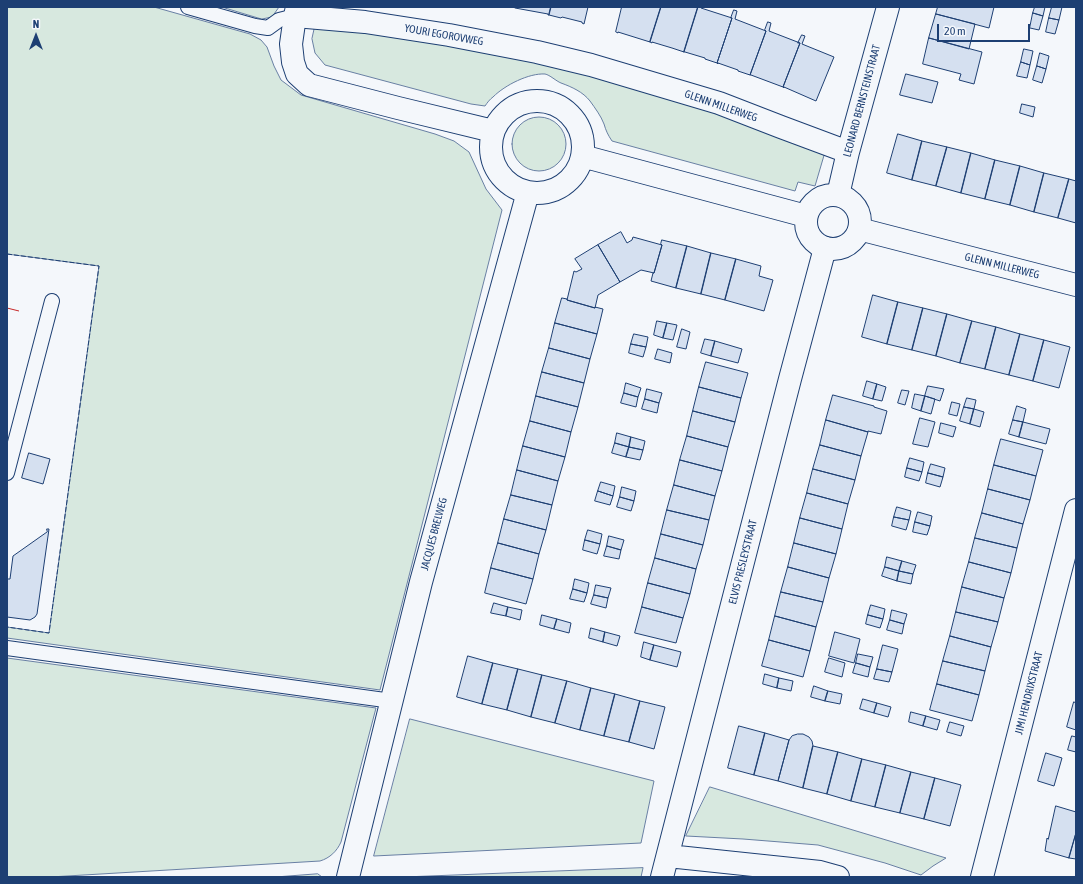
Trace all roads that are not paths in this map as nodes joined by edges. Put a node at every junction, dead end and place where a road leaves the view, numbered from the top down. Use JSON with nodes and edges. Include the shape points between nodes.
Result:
{"nodes":[{"id":1,"x":188,"y":7,"type":"edge"},
{"id":2,"x":888,"y":7,"type":"edge"},
{"id":3,"x":296,"y":12,"type":"edge"},
{"id":4,"x":591,"y":65,"type":"joint"},
{"id":5,"x":493,"y":131,"type":"junction"},
{"id":6,"x":848,"y":152,"type":"junction"},
{"id":7,"x":582,"y":156,"type":"junction"},
{"id":8,"x":528,"y":192,"type":"junction"},
{"id":9,"x":838,"y":195,"type":"junction"},
{"id":10,"x":806,"y":216,"type":"junction"},
{"id":11,"x":859,"y":229,"type":"junction"},
{"id":12,"x":825,"y":248,"type":"junction"},
{"id":13,"x":1076,"y":285,"type":"edge"},
{"id":14,"x":52,"y":302,"type":"dead end"},
{"id":15,"x":7,"y":473,"type":"edge"},
{"id":16,"x":1076,"y":510,"type":"edge"},
{"id":17,"x":7,"y":648,"type":"edge"},
{"id":18,"x":392,"y":700,"type":"junction"},
{"id":19,"x":668,"y":856,"type":"junction"},
{"id":20,"x":348,"y":877,"type":"edge"},
{"id":21,"x":662,"y":877,"type":"edge"},
{"id":22,"x":838,"y":877,"type":"edge"},
{"id":23,"x":982,"y":877,"type":"edge"}],
"edges":[{"from":1,"to":3,"type":"lane","via":[[268,28]]},
{"from":2,"to":6,"type":"street","name":"LEONARD BERNSTEINSTRAAT"},
{"from":3,"to":4,"type":"street","name":"YOURI EGOROVWEG","via":[[449,35]]},
{"from":3,"to":5,"type":"street","via":[[291,44],[293,62],[297,74],[309,85]]},
{"from":4,"to":6,"type":"street","name":"GLENN MILLERWEG","via":[[719,103]]},
{"from":5,"to":7,"type":"street","via":[[502,116],[516,105],[532,100],[549,102],[565,110],[577,122],[583,139]]},
{"from":5,"to":8,"type":"street","via":[[490,147],[493,162],[501,176],[513,186]]},
{"from":6,"to":9,"type":"street","name":"LEONARD BERNSTEINSTRAAT"},
{"from":7,"to":8,"type":"street","via":[[577,170],[568,181],[556,189]]},
{"from":7,"to":10,"type":"street"},
{"from":8,"to":18,"type":"street","name":"JACQUES BRELWEG","via":[[421,582]]},
{"from":9,"to":10,"type":"street","via":[[826,196],[816,201]]},
{"from":9,"to":11,"type":"street","via":[[849,199],[856,207],[860,218]]},
{"from":10,"to":12,"type":"street","via":[[806,226],[810,235],[816,243]]},
{"from":11,"to":12,"type":"street","via":[[849,244],[837,249]]},
{"from":11,"to":13,"type":"street","name":"GLENN MILLERWEG"},
{"from":12,"to":19,"type":"street","name":"ELVIS PRESLEYSTRAAT"},
{"from":14,"to":15,"type":"lane"},
{"from":16,"to":23,"type":"street","name":"JIMI HENDRIXSTRAAT"},
{"from":17,"to":18,"type":"lane"},
{"from":18,"to":20,"type":"street","name":"JACQUES BRELWEG"},
{"from":19,"to":21,"type":"street","name":"ELVIS PRESLEYSTRAAT"},
{"from":19,"to":22,"type":"street","via":[[820,872]]}]}
